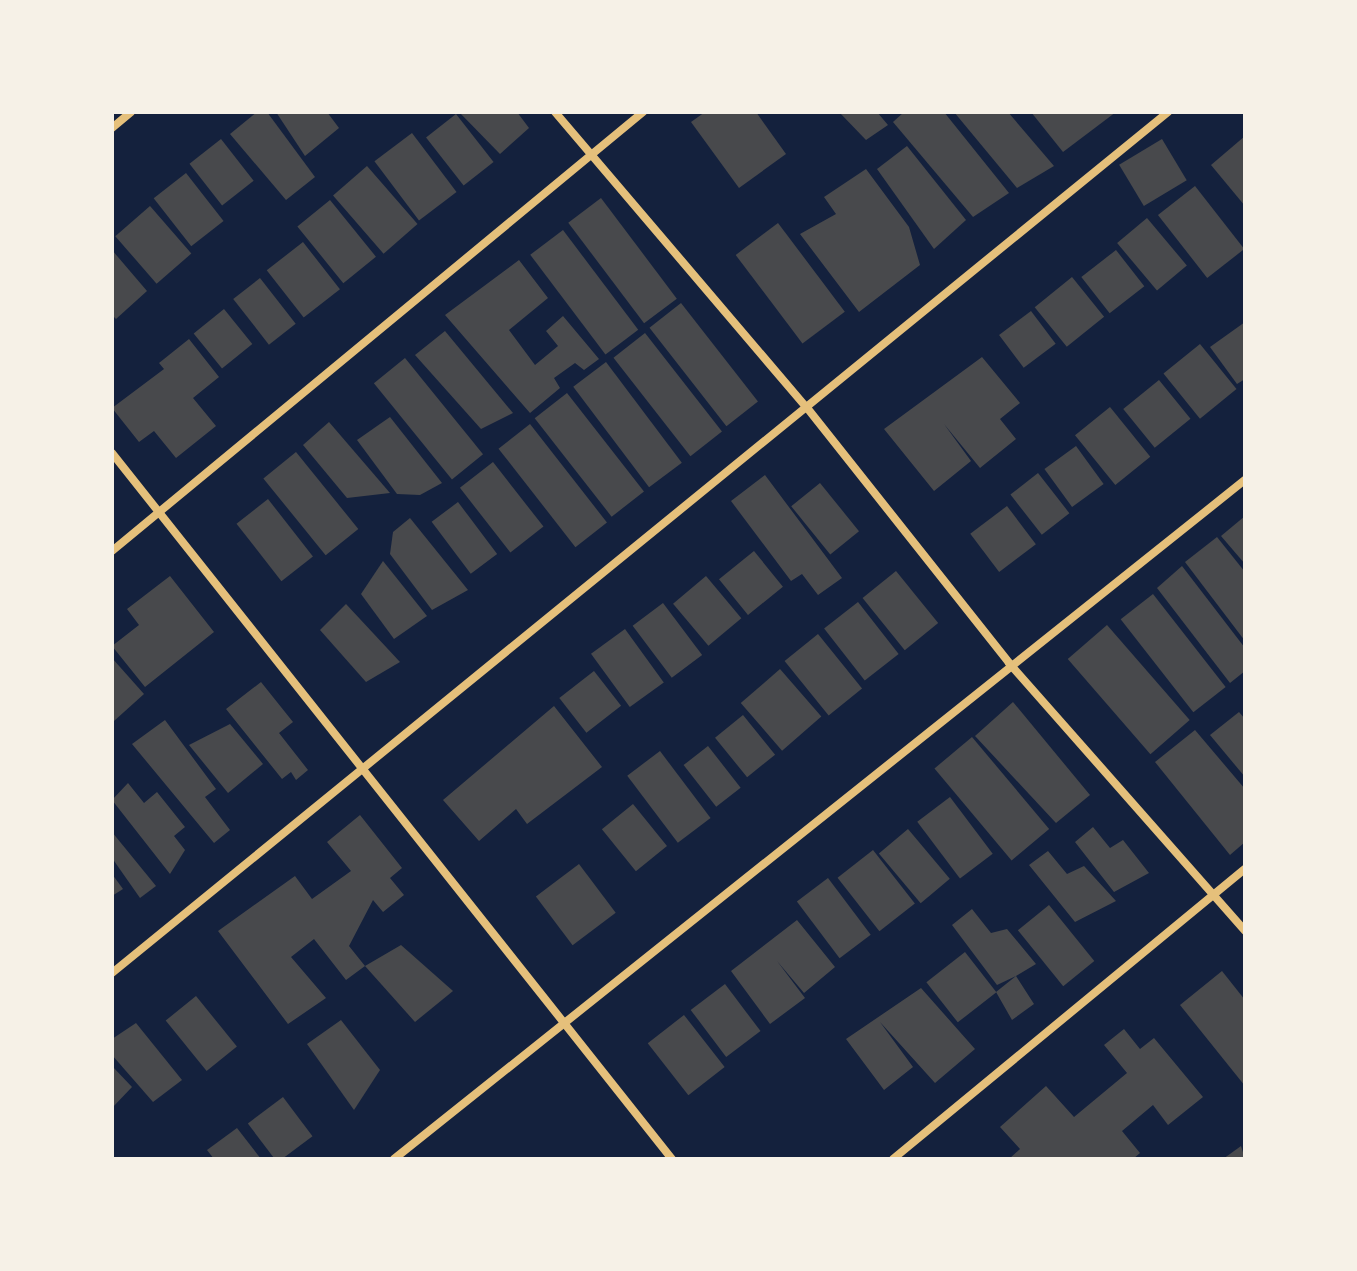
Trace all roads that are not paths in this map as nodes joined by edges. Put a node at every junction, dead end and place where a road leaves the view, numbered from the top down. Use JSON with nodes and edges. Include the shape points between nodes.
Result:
{"nodes":[{"id":1,"x":131,"y":112,"type":"edge"},
{"id":2,"x":555,"y":112,"type":"edge"},
{"id":3,"x":643,"y":112,"type":"edge"},
{"id":4,"x":1168,"y":112,"type":"edge"},
{"id":5,"x":112,"y":128,"type":"edge"},
{"id":6,"x":591,"y":155,"type":"junction"},
{"id":7,"x":808,"y":409,"type":"junction"},
{"id":8,"x":112,"y":453,"type":"edge"},
{"id":9,"x":1245,"y":480,"type":"edge"},
{"id":10,"x":160,"y":511,"type":"junction"},
{"id":11,"x":112,"y":551,"type":"edge"},
{"id":12,"x":1009,"y":663,"type":"junction"},
{"id":13,"x":362,"y":770,"type":"junction"},
{"id":14,"x":1245,"y":869,"type":"edge"},
{"id":15,"x":1215,"y":893,"type":"junction"},
{"id":16,"x":1245,"y":931,"type":"edge"},
{"id":17,"x":112,"y":973,"type":"edge"},
{"id":18,"x":563,"y":1023,"type":"junction"},
{"id":19,"x":394,"y":1159,"type":"edge"},
{"id":20,"x":672,"y":1159,"type":"edge"},
{"id":21,"x":893,"y":1159,"type":"edge"}],
"edges":[{"from":1,"to":5,"type":"street"},
{"from":2,"to":6,"type":"street"},
{"from":3,"to":6,"type":"street"},
{"from":4,"to":7,"type":"street"},
{"from":6,"to":7,"type":"street"},
{"from":6,"to":10,"type":"street"},
{"from":7,"to":12,"type":"street"},
{"from":7,"to":13,"type":"street"},
{"from":8,"to":10,"type":"street"},
{"from":9,"to":12,"type":"street"},
{"from":10,"to":11,"type":"street"},
{"from":10,"to":13,"type":"street"},
{"from":12,"to":15,"type":"street"},
{"from":12,"to":18,"type":"street"},
{"from":13,"to":17,"type":"street"},
{"from":13,"to":18,"type":"street"},
{"from":14,"to":15,"type":"street"},
{"from":15,"to":16,"type":"street"},
{"from":15,"to":21,"type":"street"},
{"from":18,"to":19,"type":"street"},
{"from":18,"to":20,"type":"street"}]}
